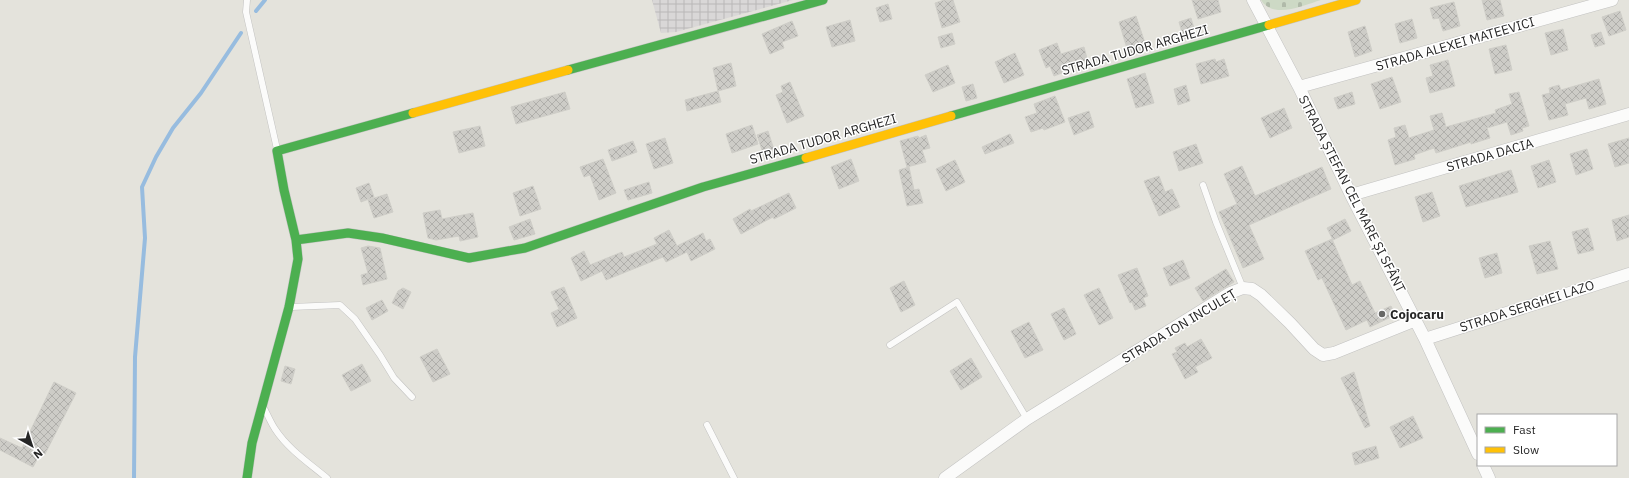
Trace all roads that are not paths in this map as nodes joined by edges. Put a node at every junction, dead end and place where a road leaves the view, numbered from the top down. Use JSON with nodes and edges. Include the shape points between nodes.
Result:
{"nodes":[{"id":1,"x":247,"y":0,"type":"edge"},
{"id":2,"x":823,"y":0,"type":"edge"},
{"id":3,"x":1254,"y":0,"type":"edge"},
{"id":4,"x":1356,"y":0,"type":"edge"},
{"id":5,"x":1612,"y":0,"type":"edge"},
{"id":6,"x":1267,"y":25,"type":"junction"},
{"id":7,"x":1299,"y":87,"type":"junction"},
{"id":8,"x":1629,"y":114,"type":"edge"},
{"id":9,"x":277,"y":150,"type":"junction"},
{"id":10,"x":1204,"y":186,"type":"dead end"},
{"id":11,"x":1351,"y":195,"type":"junction"},
{"id":12,"x":296,"y":240,"type":"junction"},
{"id":13,"x":1629,"y":274,"type":"edge"},
{"id":14,"x":1243,"y":288,"type":"junction"},
{"id":15,"x":290,"y":307,"type":"junction"},
{"id":16,"x":1416,"y":320,"type":"junction"},
{"id":17,"x":1425,"y":339,"type":"junction"},
{"id":18,"x":890,"y":345,"type":"dead end"},
{"id":19,"x":412,"y":397,"type":"dead end"},
{"id":20,"x":263,"y":405,"type":"junction"},
{"id":21,"x":1027,"y":419,"type":"junction"},
{"id":22,"x":707,"y":425,"type":"dead end"},
{"id":23,"x":1477,"y":452,"type":"edge"},
{"id":24,"x":1483,"y":466,"type":"edge"},
{"id":25,"x":247,"y":478,"type":"edge"},
{"id":26,"x":327,"y":478,"type":"edge"},
{"id":27,"x":734,"y":478,"type":"edge"},
{"id":28,"x":945,"y":478,"type":"edge"},
{"id":29,"x":1488,"y":478,"type":"edge"}],
"edges":[{"from":1,"to":9,"type":"lane","via":[[246,12]]},
{"from":2,"to":9,"type":"street"},
{"from":3,"to":6,"type":"street","name":"STRADA ȘTEFAN CEL MARE ȘI SFÂNT"},
{"from":4,"to":6,"type":"street","name":"STRADA TUDOR ARGHEZI"},
{"from":5,"to":7,"type":"street","name":"STRADA ALEXEI MATEEVICI"},
{"from":6,"to":7,"type":"street","name":"STRADA ȘTEFAN CEL MARE ȘI SFÂNT"},
{"from":6,"to":12,"type":"street","name":"STRADA TUDOR ARGHEZI","via":[[703,187],[524,248],[468,258],[382,238],[348,233]]},
{"from":7,"to":11,"type":"street","name":"STRADA ȘTEFAN CEL MARE ȘI SFÂNT"},
{"from":8,"to":11,"type":"street","name":"STRADA DACIA"},
{"from":9,"to":12,"type":"street"},
{"from":10,"to":14,"type":"lane"},
{"from":11,"to":16,"type":"street","name":"STRADA ȘTEFAN CEL MARE ȘI SFÂNT"},
{"from":12,"to":15,"type":"street","via":[[298,259]]},
{"from":13,"to":17,"type":"street","name":"STRADA SERGHEI LAZO"},
{"from":14,"to":16,"type":"street","name":"STRADA ION INCULEȚ","via":[[1252,289],[1261,295],[1323,355],[1334,353]]},
{"from":14,"to":21,"type":"street","name":"STRADA ION INCULEȚ","via":[[1230,293]]},
{"from":15,"to":19,"type":"lane","via":[[340,305],[355,319],[394,378]]},
{"from":15,"to":20,"type":"street"},
{"from":16,"to":17,"type":"street","name":"STRADA ȘTEFAN CEL MARE ȘI SFÂNT"},
{"from":17,"to":23,"type":"street","name":"STRADA ȘTEFAN CEL MARE ȘI SFÂNT"},
{"from":18,"to":21,"type":"lane","via":[[956,302]]},
{"from":20,"to":25,"type":"street","via":[[252,443]]},
{"from":20,"to":26,"type":"lane","via":[[274,429],[285,442]]},
{"from":21,"to":28,"type":"street","name":"STRADA ION INCULEȚ"},
{"from":22,"to":27,"type":"lane"},
{"from":24,"to":29,"type":"street"}]}
